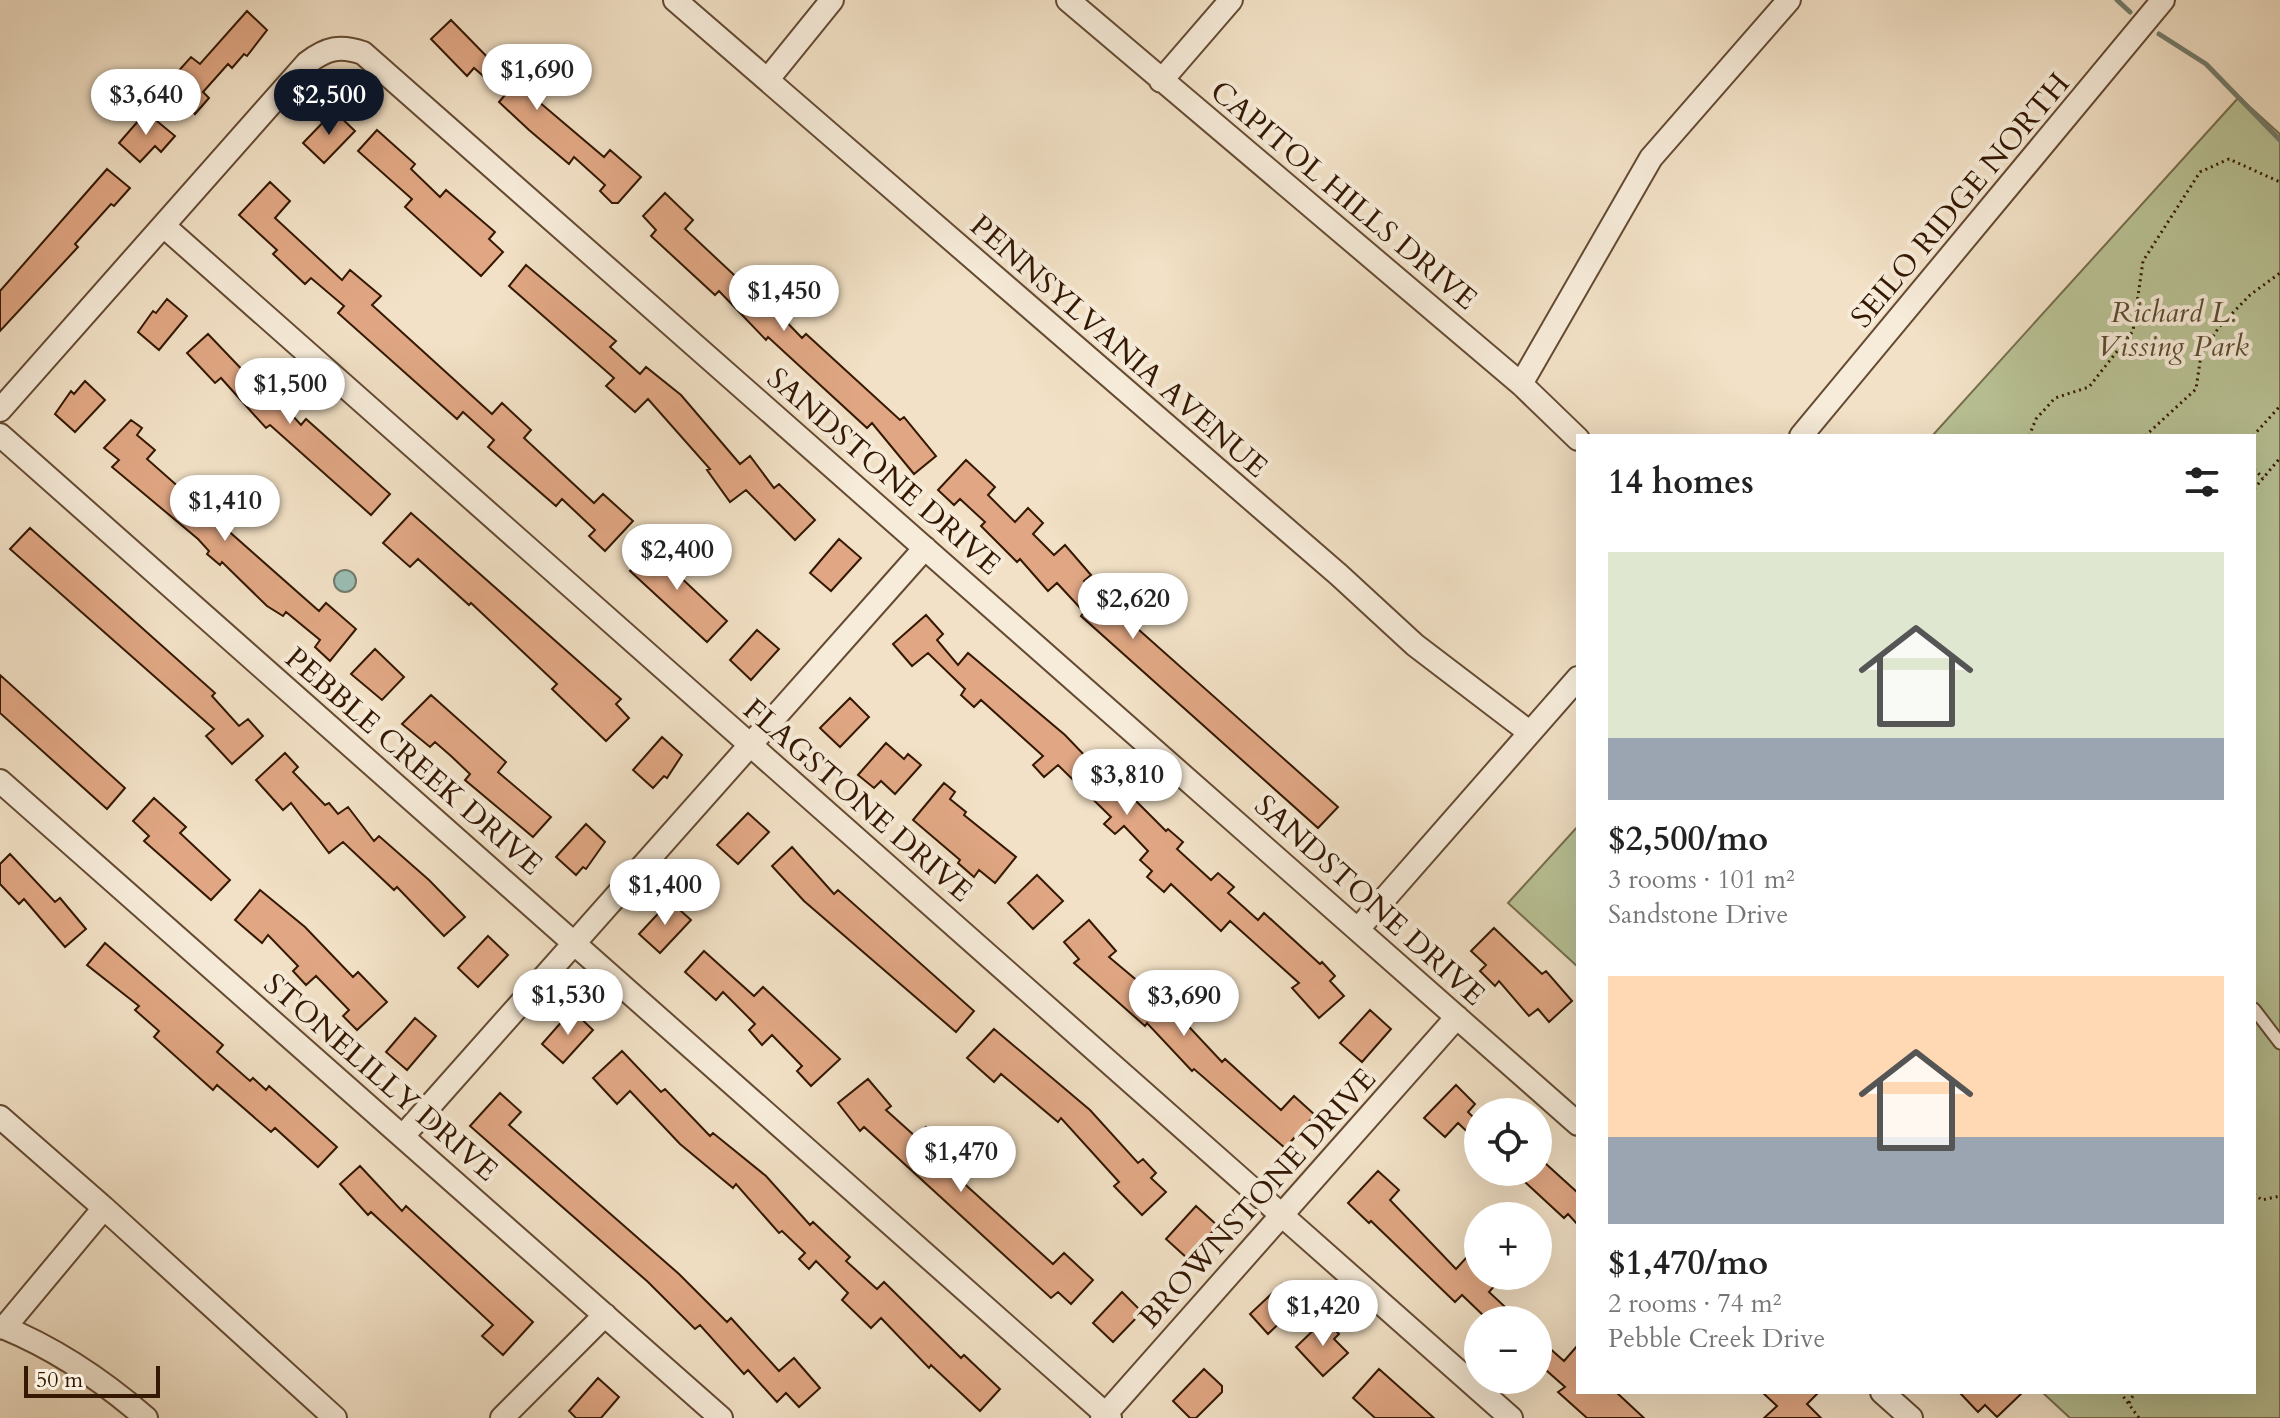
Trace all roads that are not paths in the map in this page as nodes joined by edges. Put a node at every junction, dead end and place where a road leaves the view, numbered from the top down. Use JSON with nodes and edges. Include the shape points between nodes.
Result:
{"nodes":[{"id":1,"x":675,"y":0,"type":"edge"},
{"id":2,"x":832,"y":0,"type":"edge"},
{"id":3,"x":1068,"y":0,"type":"edge"},
{"id":4,"x":1231,"y":0,"type":"edge"},
{"id":5,"x":1789,"y":0,"type":"edge"},
{"id":6,"x":2163,"y":0,"type":"edge"},
{"id":7,"x":768,"y":79,"type":"junction"},
{"id":8,"x":1161,"y":81,"type":"junction"},
{"id":9,"x":165,"y":227,"type":"junction"},
{"id":10,"x":1521,"y":384,"type":"junction"},
{"id":11,"x":0,"y":410,"type":"edge"},
{"id":12,"x":1803,"y":434,"type":"edge"},
{"id":13,"x":0,"y":435,"type":"edge"},
{"id":14,"x":1576,"y":437,"type":"edge"},
{"id":15,"x":925,"y":548,"type":"junction"},
{"id":16,"x":1576,"y":680,"type":"edge"},
{"id":17,"x":1529,"y":732,"type":"junction"},
{"id":18,"x":750,"y":745,"type":"junction"},
{"id":19,"x":0,"y":781,"type":"edge"},
{"id":20,"x":1358,"y":929,"type":"junction"},
{"id":21,"x":574,"y":944,"type":"junction"},
{"id":22,"x":2256,"y":1012,"type":"edge"},
{"id":23,"x":1457,"y":1017,"type":"junction"},
{"id":24,"x":2280,"y":1043,"type":"edge"},
{"id":25,"x":0,"y":1117,"type":"edge"},
{"id":26,"x":1576,"y":1122,"type":"edge"},
{"id":27,"x":403,"y":1136,"type":"junction"},
{"id":28,"x":104,"y":1208,"type":"junction"},
{"id":29,"x":1282,"y":1215,"type":"junction"},
{"id":30,"x":605,"y":1315,"type":"junction"},
{"id":31,"x":2,"y":1327,"type":"edge"},
{"id":32,"x":1884,"y":1394,"type":"edge"},
{"id":33,"x":509,"y":1411,"type":"edge"},
{"id":34,"x":1106,"y":1417,"type":"edge"},
{"id":35,"x":146,"y":1418,"type":"edge"},
{"id":36,"x":335,"y":1418,"type":"edge"},
{"id":37,"x":721,"y":1418,"type":"edge"},
{"id":38,"x":1511,"y":1418,"type":"edge"},
{"id":39,"x":1911,"y":1418,"type":"edge"}],
"edges":[{"from":1,"to":7,"type":"street","name":"PENNSYLVANIA AVENUE"},
{"from":2,"to":7,"type":"street"},
{"from":3,"to":8,"type":"street","name":"CAPITOL HILLS DRIVE"},
{"from":4,"to":8,"type":"street"},
{"from":5,"to":10,"type":"street","via":[[1651,158]]},
{"from":6,"to":12,"type":"street","name":"SEILO RIDGE NORTH"},
{"from":7,"to":17,"type":"street","name":"PENNSYLVANIA AVENUE","via":[[1364,601]]},
{"from":8,"to":10,"type":"street","name":"CAPITOL HILLS DRIVE"},
{"from":9,"to":11,"type":"street","name":"SANDSTONE DRIVE"},
{"from":9,"to":15,"type":"street","name":"SANDSTONE DRIVE","via":[[307,63],[323,51],[344,47],[363,53]]},
{"from":9,"to":18,"type":"street","name":"FLAGSTONE DRIVE"},
{"from":10,"to":14,"type":"street","name":"CAPITOL HILLS DRIVE"},
{"from":13,"to":21,"type":"street","name":"PEBBLE CREEK DRIVE"},
{"from":15,"to":18,"type":"street"},
{"from":15,"to":20,"type":"street","name":"SANDSTONE DRIVE"},
{"from":16,"to":17,"type":"street"},
{"from":17,"to":20,"type":"street"},
{"from":18,"to":21,"type":"street"},
{"from":18,"to":29,"type":"street","name":"FLAGSTONE DRIVE"},
{"from":19,"to":27,"type":"street","name":"STONELILLY DRIVE"},
{"from":20,"to":23,"type":"street","name":"SANDSTONE DRIVE"},
{"from":21,"to":27,"type":"street"},
{"from":21,"to":34,"type":"street","name":"PEBBLE CREEK DRIVE"},
{"from":22,"to":24,"type":"lane"},
{"from":23,"to":26,"type":"street","name":"SANDSTONE DRIVE"},
{"from":23,"to":29,"type":"street","name":"BROWNSTONE DRIVE"},
{"from":25,"to":28,"type":"street"},
{"from":27,"to":30,"type":"street","name":"STONELILLY DRIVE"},
{"from":28,"to":31,"type":"street"},
{"from":28,"to":36,"type":"street"},
{"from":29,"to":34,"type":"street","name":"BROWNSTONE DRIVE"},
{"from":29,"to":38,"type":"street","name":"FLAGSTONE DRIVE"},
{"from":30,"to":33,"type":"street"},
{"from":30,"to":37,"type":"street","name":"STONELILLY DRIVE"},
{"from":31,"to":35,"type":"street","via":[[46,1345],[112,1388]]},
{"from":32,"to":39,"type":"street"}]}
